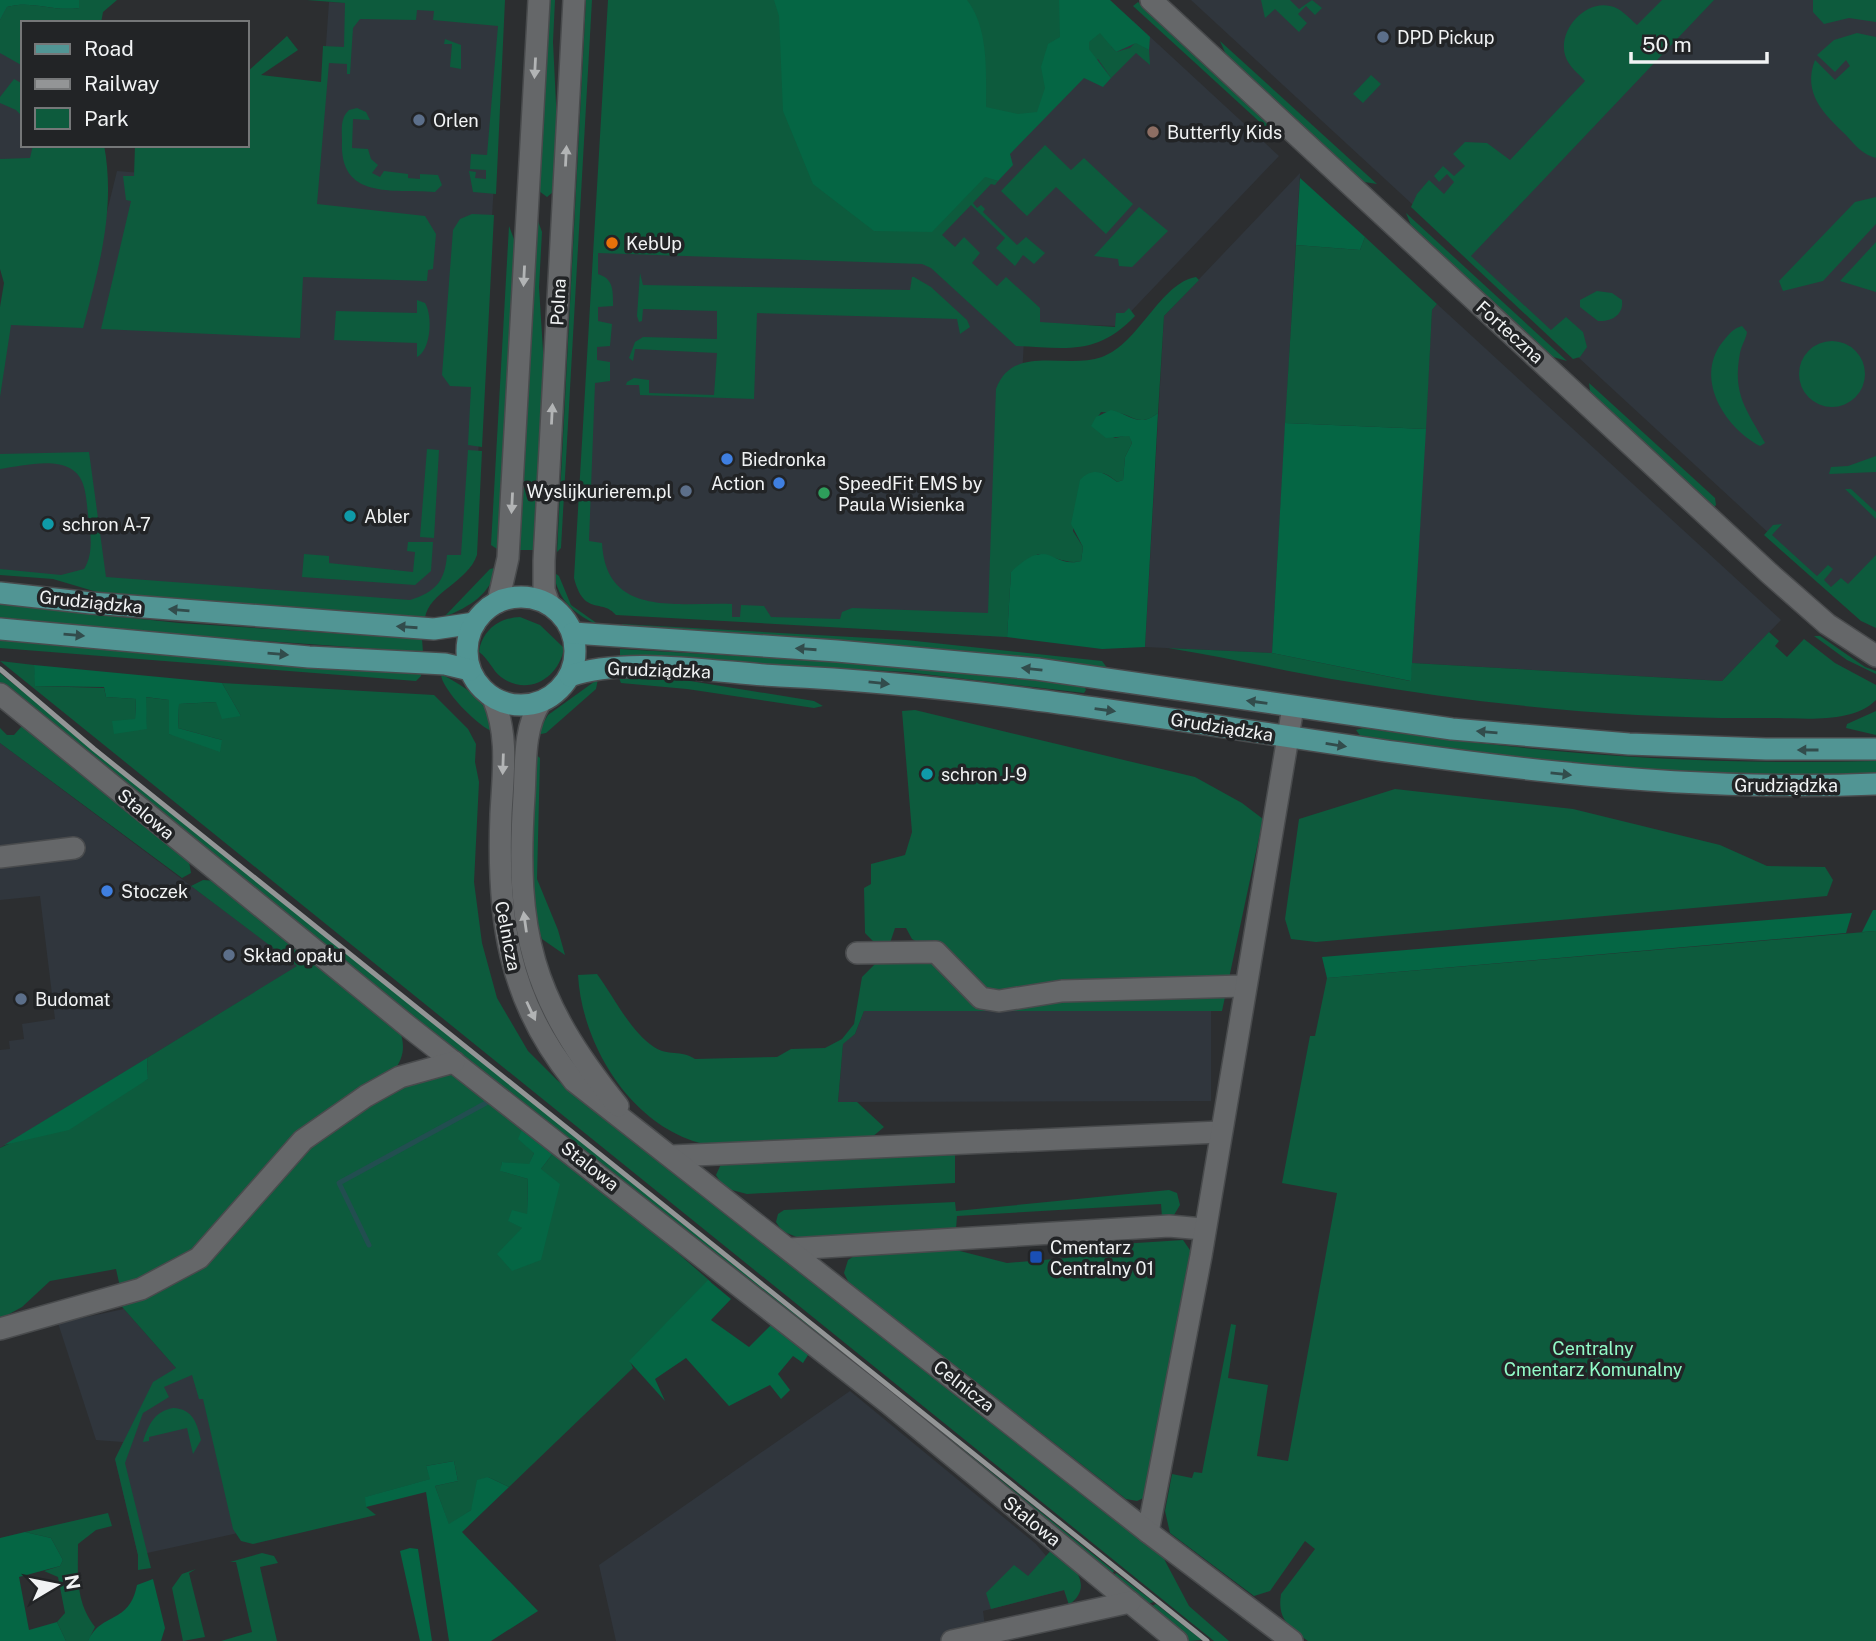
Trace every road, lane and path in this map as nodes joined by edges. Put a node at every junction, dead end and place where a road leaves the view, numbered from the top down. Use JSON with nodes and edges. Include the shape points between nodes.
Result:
{"nodes":[{"id":1,"x":539,"y":0,"type":"edge"},
{"id":2,"x":575,"y":0,"type":"edge"},
{"id":3,"x":1151,"y":0,"type":"edge"},
{"id":4,"x":0,"y":593,"type":"edge"},
{"id":5,"x":498,"y":602,"type":"junction"},
{"id":6,"x":549,"y":604,"type":"junction"},
{"id":7,"x":475,"y":623,"type":"junction"},
{"id":8,"x":0,"y":628,"type":"edge"},
{"id":9,"x":573,"y":633,"type":"junction"},
{"id":10,"x":1876,"y":656,"type":"edge"},
{"id":11,"x":470,"y":670,"type":"junction"},
{"id":12,"x":570,"y":676,"type":"junction"},
{"id":13,"x":0,"y":694,"type":"edge"},
{"id":14,"x":493,"y":698,"type":"junction"},
{"id":15,"x":540,"y":703,"type":"junction"},
{"id":16,"x":1293,"y":707,"type":"junction"},
{"id":17,"x":1288,"y":737,"type":"junction"},
{"id":18,"x":1876,"y":749,"type":"edge"},
{"id":19,"x":1876,"y":785,"type":"edge"},
{"id":20,"x":74,"y":848,"type":"dead end"},
{"id":21,"x":0,"y":857,"type":"edge"},
{"id":22,"x":857,"y":953,"type":"dead end"},
{"id":23,"x":1244,"y":986,"type":"junction"},
{"id":24,"x":454,"y":1062,"type":"junction"},
{"id":25,"x":637,"y":1130,"type":"junction"},
{"id":26,"x":1220,"y":1132,"type":"junction"},
{"id":27,"x":672,"y":1156,"type":"junction"},
{"id":28,"x":1203,"y":1229,"type":"junction"},
{"id":29,"x":790,"y":1249,"type":"junction"},
{"id":30,"x":0,"y":1329,"type":"edge"},
{"id":31,"x":1148,"y":1532,"type":"junction"},
{"id":32,"x":1130,"y":1602,"type":"junction"},
{"id":33,"x":952,"y":1641,"type":"edge"},
{"id":34,"x":1177,"y":1641,"type":"edge"},
{"id":35,"x":1292,"y":1641,"type":"edge"}],
"edges":[{"from":1,"to":5,"type":"street","name":"Polna","one_way":true,"via":[[509,558]]},
{"from":6,"to":2,"type":"street","name":"Polna","one_way":true,"via":[[543,568]]},
{"from":3,"to":10,"type":"street","name":"Forteczna","via":[[1769,573],[1827,624]]},
{"from":7,"to":4,"type":"main road","name":"Grudziądzka","one_way":true,"via":[[434,629]]},
{"from":5,"to":6,"type":"main road","via":[[532,597]]},
{"from":5,"to":7,"type":"main road"},
{"from":6,"to":9,"type":"main road"},
{"from":7,"to":11,"type":"main road","via":[[468,638]]},
{"from":8,"to":11,"type":"main road","name":"Grudziądzka","one_way":true,"via":[[309,657],[444,664]]},
{"from":9,"to":12,"type":"main road","via":[[576,648]]},
{"from":16,"to":9,"type":"main road","name":"Grudziądzka","one_way":true,"via":[[1037,669]]},
{"from":11,"to":14,"type":"main road"},
{"from":12,"to":15,"type":"main road","via":[[552,697]]},
{"from":12,"to":17,"type":"main road","name":"Grudziądzka","one_way":true,"via":[[609,666],[830,678],[1020,698]]},
{"from":13,"to":24,"type":"street","name":"Stalowa"},
{"from":14,"to":15,"type":"main road","via":[[524,706]]},
{"from":14,"to":25,"type":"street","name":"Celnicza","one_way":true,"via":[[505,736],[500,891],[504,931],[518,984],[548,1045],[574,1081]]},
{"from":25,"to":15,"type":"street","name":"Celnicza","one_way":true,"via":[[569,1039],[531,953],[520,862],[528,732]]},
{"from":16,"to":17,"type":"street"},
{"from":18,"to":16,"type":"main road","name":"Grudziądzka","one_way":true,"via":[[1629,744],[1452,729]]},
{"from":17,"to":19,"type":"main road","name":"Grudziądzka","one_way":true,"via":[[1600,779]]},
{"from":17,"to":23,"type":"street","via":[[1254,951]]},
{"from":20,"to":21,"type":"street"},
{"from":22,"to":23,"type":"street","via":[[936,952],[981,998],[999,1001],[1062,991]]},
{"from":23,"to":26,"type":"street"},
{"from":24,"to":30,"type":"street","via":[[400,1077],[303,1140],[199,1258],[141,1290]]},
{"from":24,"to":32,"type":"street","name":"Stalowa","via":[[887,1402]]},
{"from":25,"to":27,"type":"street","name":"Celnicza"},
{"from":26,"to":27,"type":"street"},
{"from":26,"to":28,"type":"street"},
{"from":27,"to":29,"type":"street","name":"Celnicza"},
{"from":28,"to":29,"type":"street","via":[[1169,1226]]},
{"from":28,"to":31,"type":"street"},
{"from":29,"to":31,"type":"street","name":"Celnicza"},
{"from":31,"to":35,"type":"street","name":"Celnicza"},
{"from":32,"to":33,"type":"street"},
{"from":32,"to":34,"type":"street","name":"Stalowa"}]}
